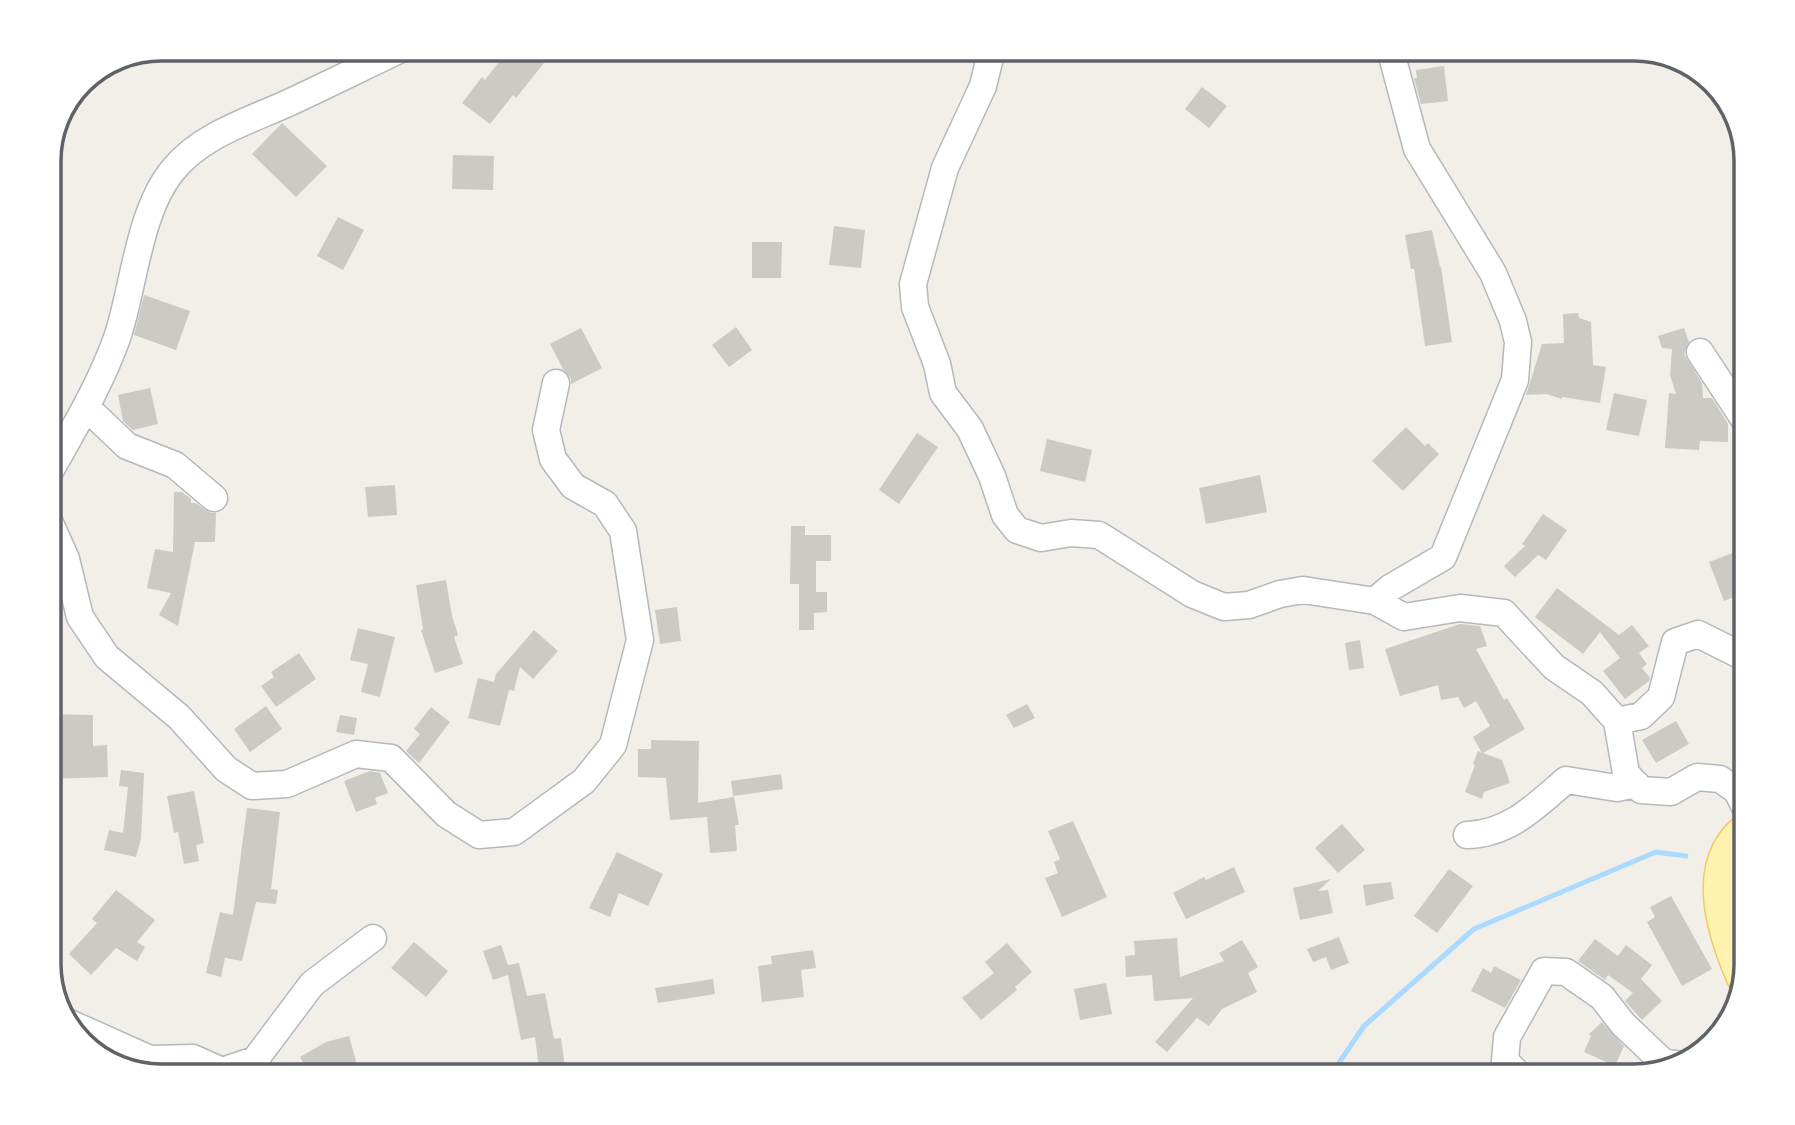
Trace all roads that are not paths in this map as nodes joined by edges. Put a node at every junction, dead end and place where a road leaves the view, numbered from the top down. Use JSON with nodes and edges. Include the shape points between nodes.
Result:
{"nodes":[{"id":1,"x":376,"y":61,"type":"edge"},
{"id":2,"x":989,"y":61,"type":"edge"},
{"id":3,"x":1393,"y":61,"type":"edge"},
{"id":4,"x":1700,"y":352,"type":"dead end"},
{"id":5,"x":556,"y":383,"type":"dead end"},
{"id":6,"x":1734,"y":404,"type":"edge"},
{"id":7,"x":86,"y":407,"type":"junction"},
{"id":8,"x":61,"y":452,"type":"edge"},
{"id":9,"x":214,"y":498,"type":"dead end"},
{"id":10,"x":61,"y":548,"type":"edge"},
{"id":11,"x":1375,"y":601,"type":"junction"},
{"id":12,"x":1734,"y":652,"type":"edge"},
{"id":13,"x":1617,"y":721,"type":"junction"},
{"id":14,"x":1636,"y":784,"type":"junction"},
{"id":15,"x":1734,"y":789,"type":"edge"},
{"id":16,"x":1467,"y":835,"type":"dead end"},
{"id":17,"x":1734,"y":842,"type":"edge"},
{"id":18,"x":373,"y":938,"type":"dead end"},
{"id":19,"x":1734,"y":953,"type":"edge"},
{"id":20,"x":89,"y":1032,"type":"edge"},
{"id":21,"x":1661,"y":1060,"type":"edge"},
{"id":22,"x":206,"y":1064,"type":"edge"},
{"id":23,"x":247,"y":1064,"type":"edge"},
{"id":24,"x":1508,"y":1064,"type":"edge"}],
"edges":[{"from":1,"to":7,"type":"street","via":[[227,131],[195,149],[173,169],[158,193],[118,334]]},
{"from":2,"to":11,"type":"street","via":[[983,86],[944,168],[913,284],[915,307],[943,393],[970,429],[1005,515],[1017,530],[1041,538],[1100,535],[1192,594],[1224,607],[1249,606],[1303,590]]},
{"from":3,"to":11,"type":"street","via":[[1417,149],[1493,273],[1518,342],[1515,380],[1443,557]]},
{"from":4,"to":6,"type":"street"},
{"from":5,"to":10,"type":"street","via":[[546,430],[553,459],[573,486],[605,503],[623,531],[640,640],[613,745],[584,781],[514,832],[479,835],[446,814],[391,758],[356,754],[287,784],[252,786],[226,769],[179,717],[107,657],[80,617]]},
{"from":7,"to":8,"type":"street"},
{"from":7,"to":9,"type":"street","via":[[127,446],[175,465]]},
{"from":11,"to":13,"type":"street","via":[[1404,617],[1460,608],[1504,613],[1554,667],[1592,693]]},
{"from":12,"to":13,"type":"street","via":[[1698,634],[1675,642],[1661,697],[1641,716]]},
{"from":13,"to":14,"type":"street","via":[[1626,773]]},
{"from":14,"to":15,"type":"street","via":[[1640,790],[1671,792],[1697,777],[1720,779]]},
{"from":14,"to":16,"type":"street","via":[[1617,788],[1566,780],[1517,821],[1483,835]]},
{"from":17,"to":19,"type":"main road","via":[[1724,861],[1720,894]]},
{"from":18,"to":23,"type":"street","via":[[312,984]]},
{"from":20,"to":22,"type":"street","via":[[150,1059],[192,1058]]},
{"from":21,"to":24,"type":"street","via":[[1602,997],[1566,972],[1544,971],[1507,1037]]}]}
